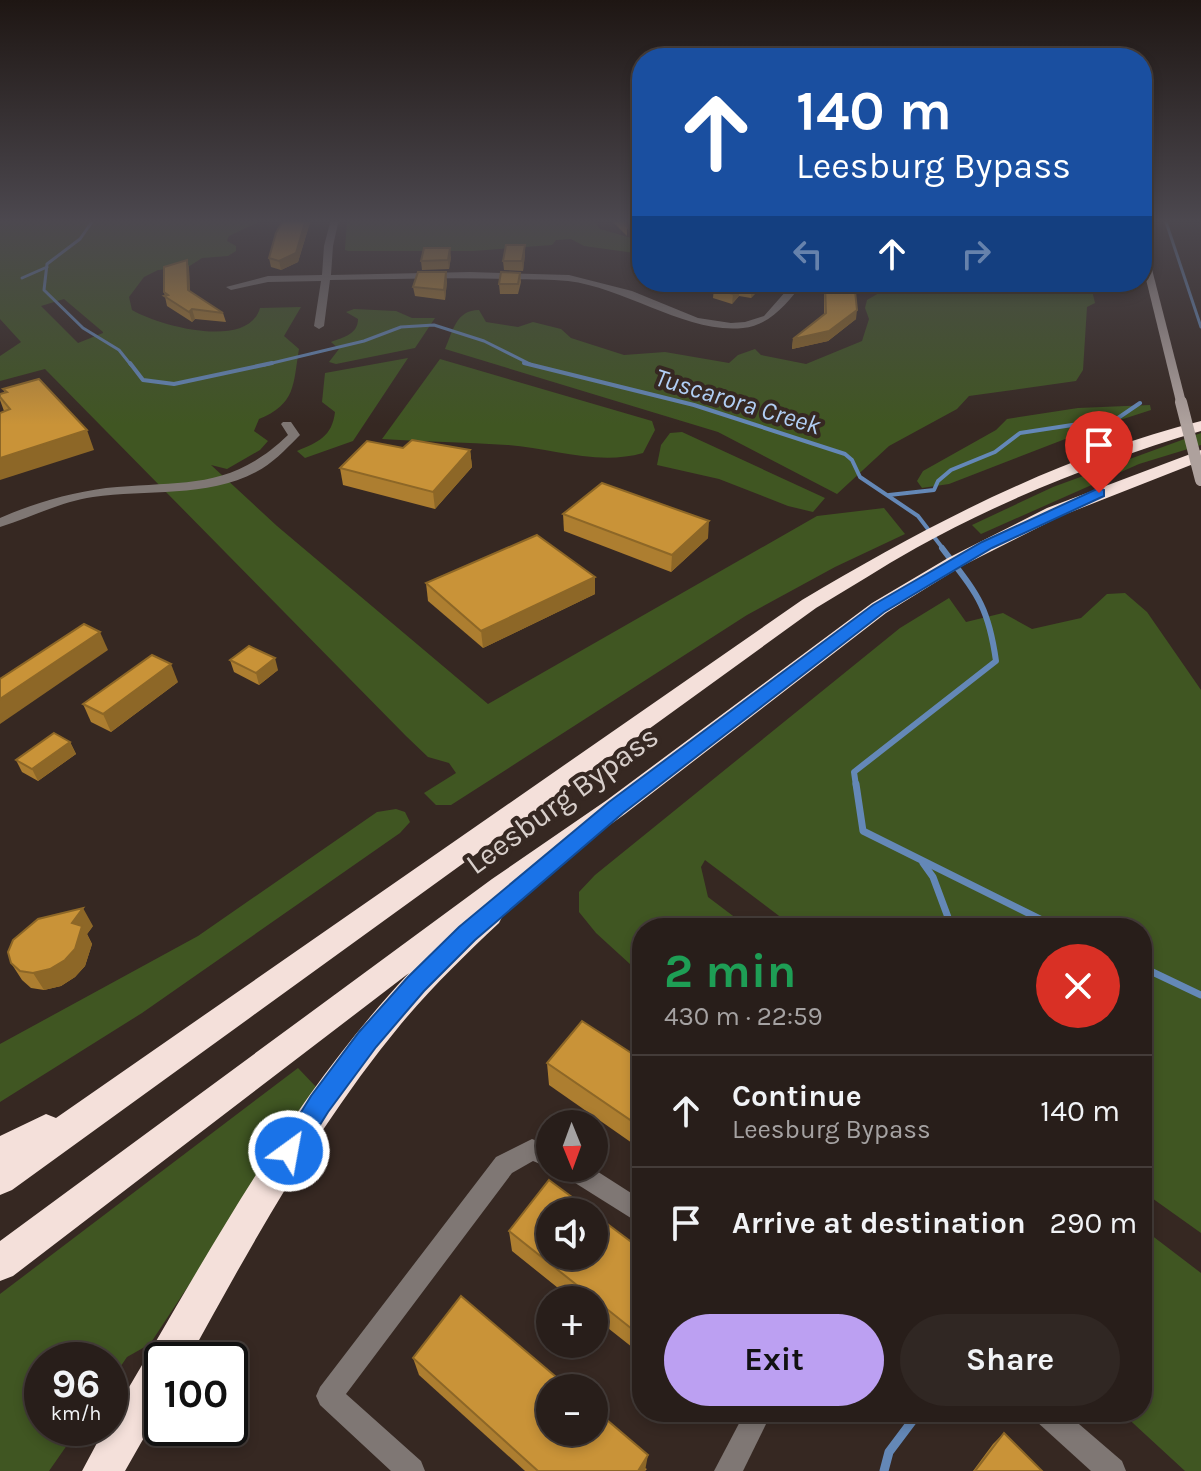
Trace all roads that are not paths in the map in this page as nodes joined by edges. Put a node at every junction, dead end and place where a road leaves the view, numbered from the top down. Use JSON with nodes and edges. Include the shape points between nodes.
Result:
{"nodes":[{"id":1,"x":324,"y":288,"type":"edge"},
{"id":2,"x":608,"y":288,"type":"edge"},
{"id":3,"x":1152,"y":288,"type":"edge"},
{"id":4,"x":790,"y":292,"type":"edge"},
{"id":5,"x":319,"y":326,"type":"dead end"},
{"id":6,"x":287,"y":424,"type":"dead end"},
{"id":7,"x":1201,"y":426,"type":"edge"},
{"id":8,"x":1201,"y":455,"type":"edge"},
{"id":9,"x":1201,"y":480,"type":"edge"},
{"id":10,"x":0,"y":523,"type":"edge"},
{"id":11,"x":616,"y":807,"type":"junction"},
{"id":12,"x":123,"y":1090,"type":"junction"},
{"id":13,"x":536,"y":1152,"type":"edge"},
{"id":14,"x":0,"y":1154,"type":"edge"},
{"id":15,"x":0,"y":1178,"type":"edge"},
{"id":16,"x":594,"y":1182,"type":"edge"},
{"id":17,"x":632,"y":1207,"type":"edge"},
{"id":18,"x":0,"y":1263,"type":"edge"},
{"id":19,"x":177,"y":1342,"type":"edge"},
{"id":20,"x":144,"y":1402,"type":"edge"},
{"id":21,"x":141,"y":1407,"type":"junction"},
{"id":22,"x":754,"y":1422,"type":"edge"},
{"id":23,"x":1056,"y":1422,"type":"edge"},
{"id":24,"x":102,"y":1471,"type":"edge"},
{"id":25,"x":109,"y":1471,"type":"edge"},
{"id":26,"x":411,"y":1471,"type":"edge"},
{"id":27,"x":728,"y":1471,"type":"edge"},
{"id":28,"x":1112,"y":1471,"type":"edge"}],
"edges":[{"from":1,"to":5,"type":"street"},
{"from":2,"to":4,"type":"street","via":[[683,317],[731,326],[767,318]]},
{"from":3,"to":9,"type":"main road","bridge":true},
{"from":6,"to":10,"type":"street","via":[[294,435],[274,457],[233,478],[205,486],[74,497]]},
{"from":7,"to":12,"type":"highway","name":"Leesburg Bypass","via":[[1005,496],[809,604]]},
{"from":8,"to":11,"type":"highway","name":"Leesburg Bypass","via":[[1099,493],[987,545],[907,590]]},
{"from":11,"to":18,"type":"highway","name":"Leesburg Bypass"},
{"from":11,"to":19,"type":"highway","via":[[467,934],[368,1040],[319,1104]]},
{"from":12,"to":14,"type":"highway"},
{"from":12,"to":15,"type":"highway","name":"Leesburg Bypass"},
{"from":13,"to":26,"type":"street","via":[[504,1165],[329,1396]]},
{"from":16,"to":17,"type":"street"},
{"from":20,"to":21,"type":"highway"},
{"from":21,"to":24,"type":"highway"},
{"from":21,"to":25,"type":"highway"},
{"from":22,"to":27,"type":"street"},
{"from":23,"to":28,"type":"street"}]}
